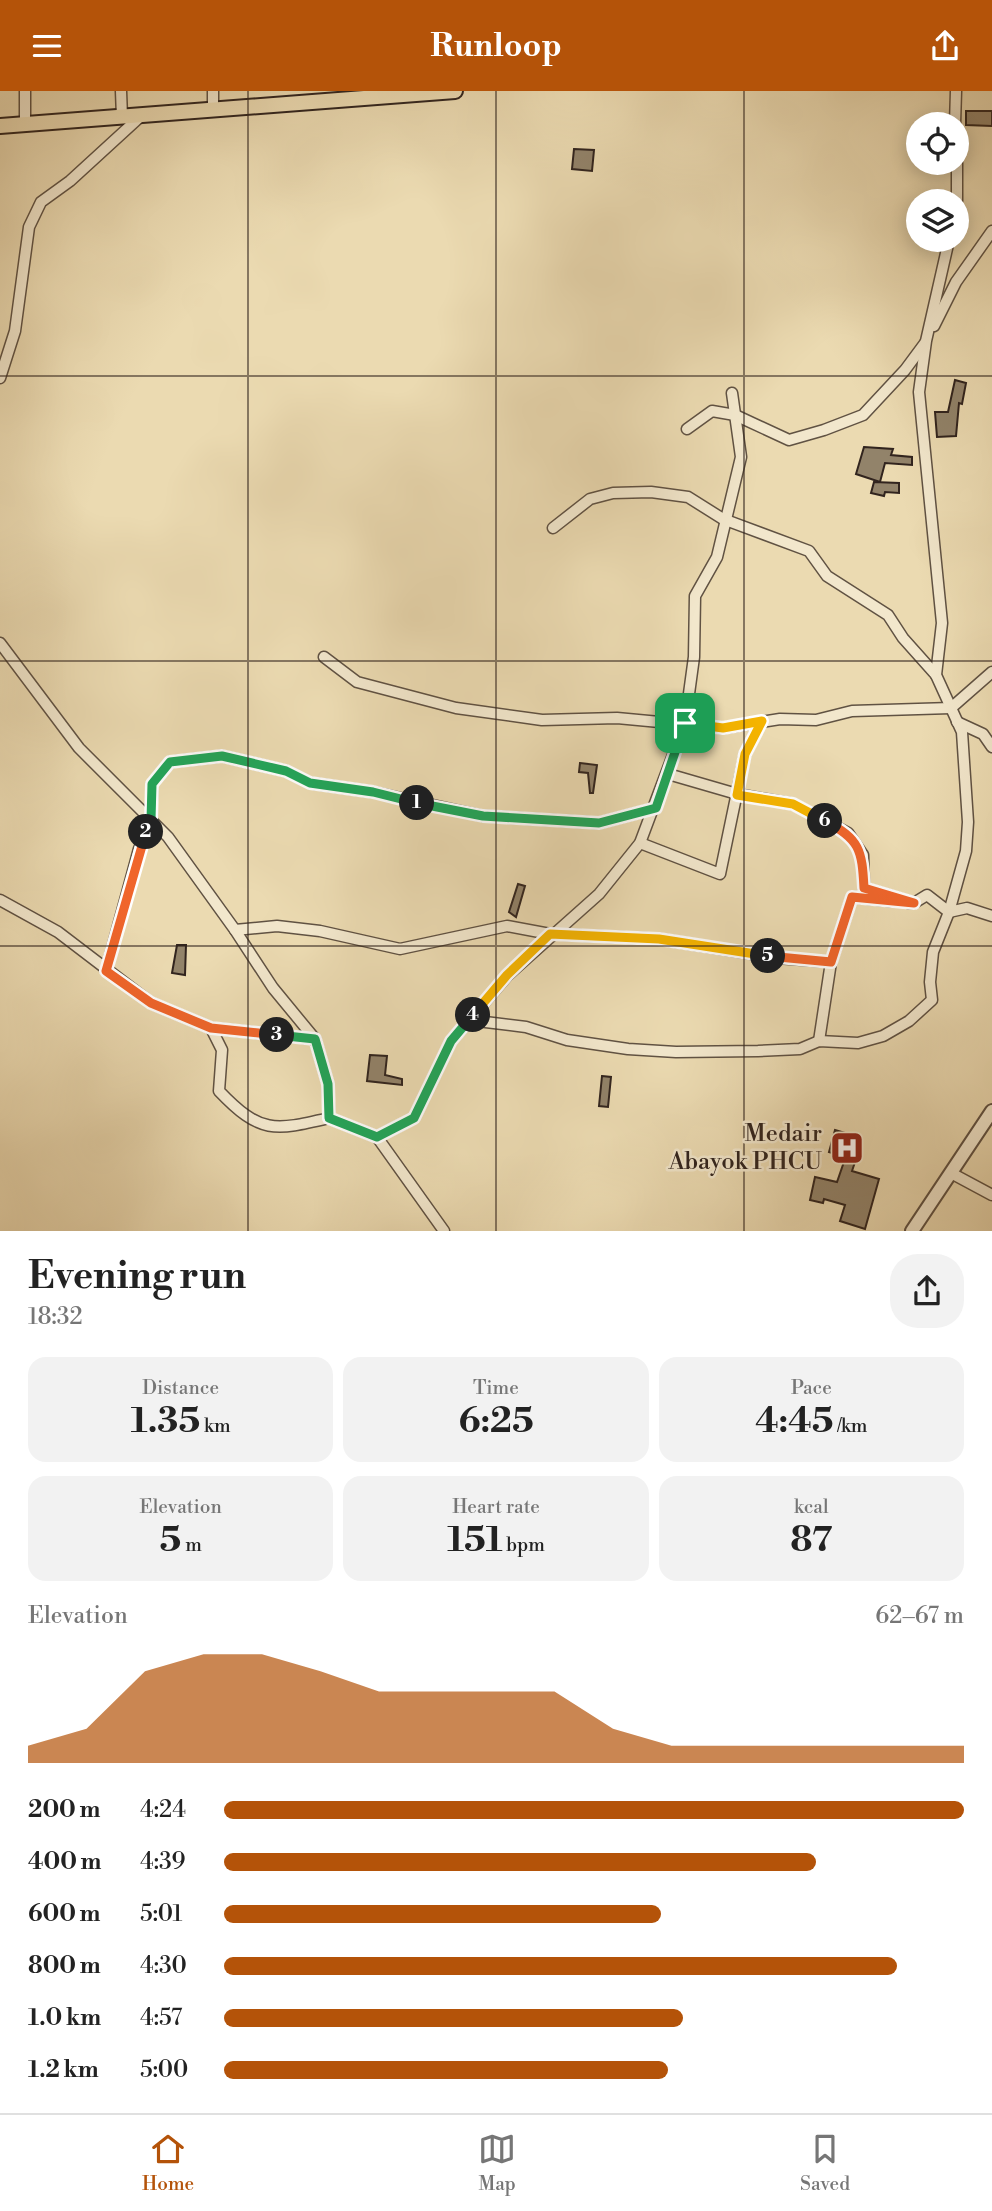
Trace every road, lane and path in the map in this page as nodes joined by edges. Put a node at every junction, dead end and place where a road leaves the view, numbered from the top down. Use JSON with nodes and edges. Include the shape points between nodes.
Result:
{"nodes":[{"id":1,"x":25,"y":91,"type":"edge"},
{"id":2,"x":121,"y":91,"type":"edge"},
{"id":3,"x":213,"y":91,"type":"edge"},
{"id":4,"x":455,"y":91,"type":"edge"},
{"id":5,"x":956,"y":91,"type":"edge"},
{"id":6,"x":393,"y":93,"type":"edge"},
{"id":7,"x":306,"y":97,"type":"edge"},
{"id":8,"x":213,"y":109,"type":"junction"},
{"id":9,"x":955,"y":112,"type":"edge"},
{"id":10,"x":142,"y":115,"type":"junction"},
{"id":11,"x":122,"y":117,"type":"junction"},
{"id":12,"x":25,"y":124,"type":"junction"},
{"id":13,"x":0,"y":126,"type":"edge"},
{"id":14,"x":992,"y":231,"type":"edge"},
{"id":15,"x":946,"y":252,"type":"edge"},
{"id":16,"x":926,"y":341,"type":"junction"},
{"id":17,"x":0,"y":378,"type":"edge"},
{"id":18,"x":732,"y":393,"type":"dead end"},
{"id":19,"x":735,"y":415,"type":"junction"},
{"id":20,"x":687,"y":429,"type":"dead end"},
{"id":21,"x":723,"y":519,"type":"junction"},
{"id":22,"x":553,"y":528,"type":"dead end"},
{"id":23,"x":0,"y":643,"type":"edge"},
{"id":24,"x":324,"y":657,"type":"dead end"},
{"id":25,"x":992,"y":672,"type":"edge"},
{"id":26,"x":936,"y":675,"type":"junction"},
{"id":27,"x":951,"y":708,"type":"junction"},
{"id":28,"x":762,"y":721,"type":"junction"},
{"id":29,"x":685,"y":723,"type":"junction"},
{"id":30,"x":957,"y":723,"type":"junction"},
{"id":31,"x":992,"y":747,"type":"edge"},
{"id":32,"x":667,"y":774,"type":"junction"},
{"id":33,"x":737,"y":795,"type":"junction"},
{"id":34,"x":656,"y":808,"type":"junction"},
{"id":35,"x":151,"y":820,"type":"junction"},
{"id":36,"x":640,"y":843,"type":"junction"},
{"id":37,"x":0,"y":900,"type":"edge"},
{"id":38,"x":914,"y":903,"type":"junction"},
{"id":39,"x":949,"y":912,"type":"junction"},
{"id":40,"x":992,"y":916,"type":"edge"},
{"id":41,"x":236,"y":930,"type":"junction"},
{"id":42,"x":550,"y":934,"type":"junction"},
{"id":43,"x":831,"y":962,"type":"junction"},
{"id":44,"x":106,"y":971,"type":"junction"},
{"id":45,"x":469,"y":1020,"type":"junction"},
{"id":46,"x":211,"y":1028,"type":"junction"},
{"id":47,"x":315,"y":1039,"type":"junction"},
{"id":48,"x":819,"y":1041,"type":"junction"},
{"id":49,"x":992,"y":1111,"type":"edge"},
{"id":50,"x":329,"y":1118,"type":"junction"},
{"id":51,"x":377,"y":1137,"type":"junction"},
{"id":52,"x":951,"y":1173,"type":"junction"},
{"id":53,"x":992,"y":1195,"type":"edge"},
{"id":54,"x":444,"y":1231,"type":"edge"},
{"id":55,"x":912,"y":1231,"type":"edge"}],
"edges":[{"from":1,"to":12,"type":"street"},
{"from":2,"to":11,"type":"street"},
{"from":3,"to":8,"type":"street"},
{"from":4,"to":6,"type":"main road"},
{"from":5,"to":9,"type":"street"},
{"from":6,"to":7,"type":"main road"},
{"from":7,"to":8,"type":"main road"},
{"from":8,"to":10,"type":"main road"},
{"from":10,"to":11,"type":"main road"},
{"from":10,"to":17,"type":"street","via":[[41,202],[29,227],[15,331]]},
{"from":11,"to":12,"type":"main road"},
{"from":12,"to":13,"type":"main road"},
{"from":14,"to":16,"type":"street","via":[[956,282]]},
{"from":15,"to":16,"type":"street"},
{"from":16,"to":19,"type":"street","via":[[863,415],[789,440]]},
{"from":16,"to":26,"type":"street","via":[[919,392],[942,623]]},
{"from":18,"to":19,"type":"street"},
{"from":19,"to":20,"type":"street","via":[[712,411]]},
{"from":19,"to":21,"type":"street","via":[[741,457]]},
{"from":21,"to":22,"type":"street","via":[[688,497],[613,493],[590,499]]},
{"from":21,"to":26,"type":"street","via":[[809,551],[827,576],[888,615]]},
{"from":21,"to":29,"type":"street","via":[[717,557],[695,596],[694,657]]},
{"from":23,"to":35,"type":"street","via":[[79,748]]},
{"from":24,"to":29,"type":"street","via":[[357,682],[456,708],[542,720],[617,718]]},
{"from":25,"to":27,"type":"street"},
{"from":26,"to":27,"type":"street"},
{"from":27,"to":28,"type":"street","via":[[852,711],[816,720]]},
{"from":27,"to":30,"type":"street"},
{"from":28,"to":29,"type":"street","via":[[723,728]]},
{"from":28,"to":33,"type":"street","via":[[745,754]]},
{"from":29,"to":32,"type":"street"},
{"from":30,"to":31,"type":"street","via":[[983,734]]},
{"from":30,"to":39,"type":"street","via":[[968,821],[966,851]]},
{"from":32,"to":33,"type":"street"},
{"from":32,"to":34,"type":"street"},
{"from":33,"to":36,"type":"street","via":[[720,874]]},
{"from":33,"to":38,"type":"street","via":[[793,804],[848,833],[863,855],[864,888]]},
{"from":34,"to":35,"type":"street","via":[[599,823],[483,816],[310,783],[286,771],[222,756],[170,762],[152,784]]},
{"from":34,"to":36,"type":"street"},
{"from":35,"to":41,"type":"street"},
{"from":35,"to":44,"type":"street"},
{"from":36,"to":42,"type":"street","via":[[598,894]]},
{"from":37,"to":44,"type":"street","via":[[58,932]]},
{"from":38,"to":39,"type":"street","via":[[927,895]]},
{"from":38,"to":43,"type":"street","via":[[852,897]]},
{"from":39,"to":40,"type":"street","via":[[967,908]]},
{"from":39,"to":48,"type":"street","via":[[933,952],[932,1000],[909,1021],[883,1035],[858,1042]]},
{"from":41,"to":42,"type":"street","via":[[277,926],[400,949],[507,926]]},
{"from":41,"to":47,"type":"street","via":[[273,988]]},
{"from":42,"to":43,"type":"street","via":[[659,939]]},
{"from":42,"to":45,"type":"street"},
{"from":43,"to":48,"type":"street"},
{"from":44,"to":46,"type":"street","via":[[151,1003]]},
{"from":45,"to":48,"type":"street","via":[[526,1027],[567,1040],[676,1052],[800,1049]]},
{"from":45,"to":51,"type":"street","via":[[451,1041],[414,1118]]},
{"from":46,"to":47,"type":"street"},
{"from":46,"to":50,"type":"street","via":[[222,1050],[219,1091],[245,1118],[284,1129]]},
{"from":47,"to":50,"type":"street","via":[[328,1084]]},
{"from":49,"to":52,"type":"street"},
{"from":50,"to":51,"type":"street"},
{"from":51,"to":54,"type":"street"},
{"from":52,"to":53,"type":"street"},
{"from":52,"to":55,"type":"street"}]}
